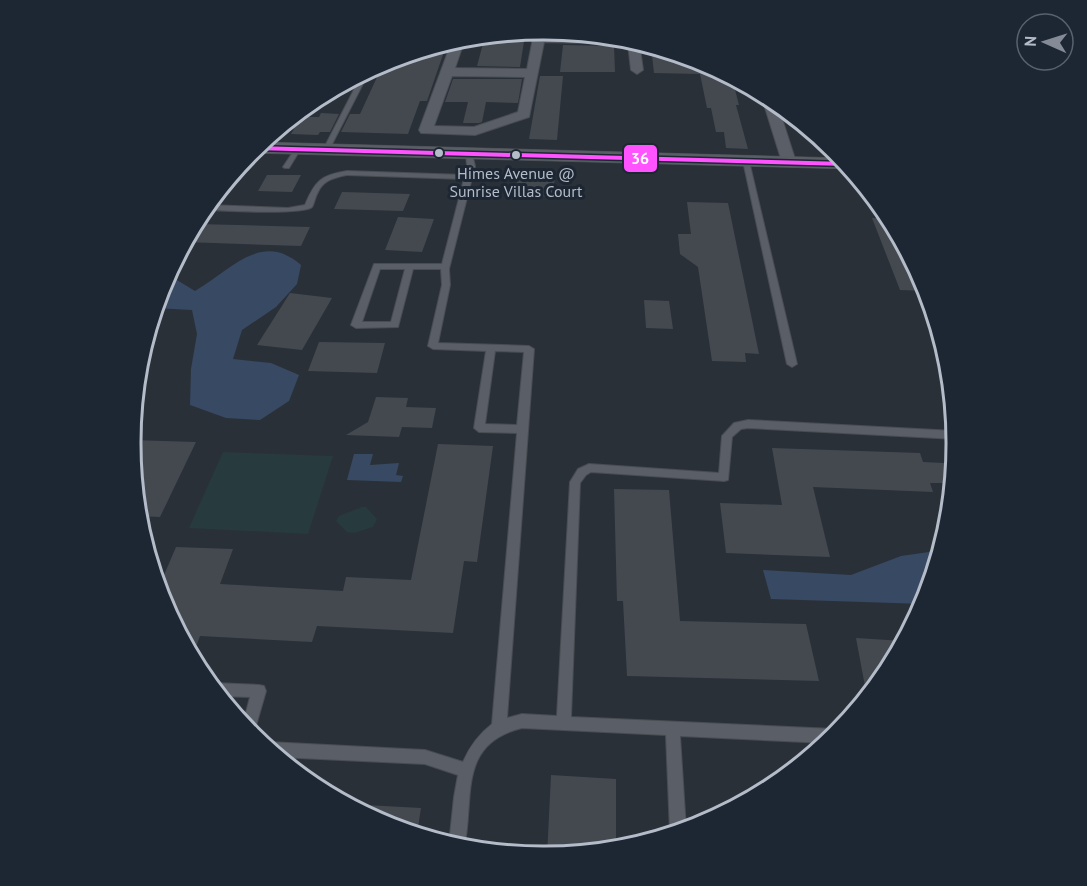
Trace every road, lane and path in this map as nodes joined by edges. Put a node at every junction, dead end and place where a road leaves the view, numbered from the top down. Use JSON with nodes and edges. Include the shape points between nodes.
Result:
{"nodes":[{"id":1,"x":538,"y":40,"type":"edge"},
{"id":2,"x":455,"y":50,"type":"edge"},
{"id":3,"x":634,"y":51,"type":"edge"},
{"id":4,"x":637,"y":70,"type":"dead end"},
{"id":5,"x":447,"y":72,"type":"junction"},
{"id":6,"x":531,"y":73,"type":"junction"},
{"id":7,"x":359,"y":85,"type":"edge"},
{"id":8,"x":774,"y":113,"type":"edge"},
{"id":9,"x":475,"y":131,"type":"junction"},
{"id":10,"x":326,"y":150,"type":"junction"},
{"id":11,"x":266,"y":151,"type":"edge"},
{"id":12,"x":469,"y":154,"type":"junction"},
{"id":13,"x":746,"y":161,"type":"junction"},
{"id":14,"x":789,"y":162,"type":"junction"},
{"id":15,"x":833,"y":164,"type":"edge"},
{"id":16,"x":468,"y":177,"type":"junction"},
{"id":17,"x":217,"y":207,"type":"edge"},
{"id":18,"x":410,"y":266,"type":"junction"},
{"id":19,"x":446,"y":267,"type":"junction"},
{"id":20,"x":491,"y":348,"type":"junction"},
{"id":21,"x":792,"y":364,"type":"dead end"},
{"id":22,"x":522,"y":429,"type":"junction"},
{"id":23,"x":946,"y":434,"type":"edge"},
{"id":24,"x":225,"y":690,"type":"edge"},
{"id":25,"x":251,"y":719,"type":"edge"},
{"id":26,"x":564,"y":723,"type":"junction"},
{"id":27,"x":499,"y":727,"type":"junction"},
{"id":28,"x":673,"y":728,"type":"junction"},
{"id":29,"x":820,"y":735,"type":"edge"},
{"id":30,"x":283,"y":750,"type":"edge"},
{"id":31,"x":465,"y":770,"type":"junction"},
{"id":32,"x":678,"y":822,"type":"edge"},
{"id":33,"x":458,"y":836,"type":"edge"}],
"edges":[{"from":1,"to":6,"type":"street"},
{"from":2,"to":5,"type":"street"},
{"from":3,"to":4,"type":"street"},
{"from":5,"to":6,"type":"street"},
{"from":5,"to":9,"type":"street","via":[[426,129]]},
{"from":6,"to":9,"type":"street","via":[[525,114]]},
{"from":7,"to":10,"type":"lane"},
{"from":8,"to":14,"type":"street"},
{"from":9,"to":12,"type":"street"},
{"from":10,"to":11,"type":"street","via":[[292,158]]},
{"from":10,"to":12,"type":"street"},
{"from":12,"to":13,"type":"street"},
{"from":12,"to":16,"type":"lane"},
{"from":13,"to":14,"type":"street"},
{"from":13,"to":21,"type":"lane"},
{"from":14,"to":15,"type":"street"},
{"from":16,"to":17,"type":"lane","via":[[347,173],[328,176],[317,184],[308,207]]},
{"from":16,"to":19,"type":"lane"},
{"from":18,"to":18,"type":"lane","via":[[377,266],[356,325],[395,325]]},
{"from":18,"to":19,"type":"lane"},
{"from":19,"to":20,"type":"lane","via":[[434,346]]},
{"from":20,"to":22,"type":"lane","via":[[530,349]]},
{"from":20,"to":22,"type":"lane","via":[[479,428]]},
{"from":22,"to":27,"type":"lane"},
{"from":23,"to":26,"type":"lane","via":[[748,424],[738,426],[727,436],[724,477],[589,468],[582,472],[575,482]]},
{"from":24,"to":25,"type":"lane","via":[[259,691]]},
{"from":26,"to":27,"type":"lane","via":[[522,721]]},
{"from":26,"to":28,"type":"lane"},
{"from":27,"to":31,"type":"lane","via":[[482,742]]},
{"from":28,"to":29,"type":"lane"},
{"from":28,"to":32,"type":"lane"},
{"from":30,"to":31,"type":"lane","via":[[425,757]]},
{"from":31,"to":33,"type":"lane"}]}
